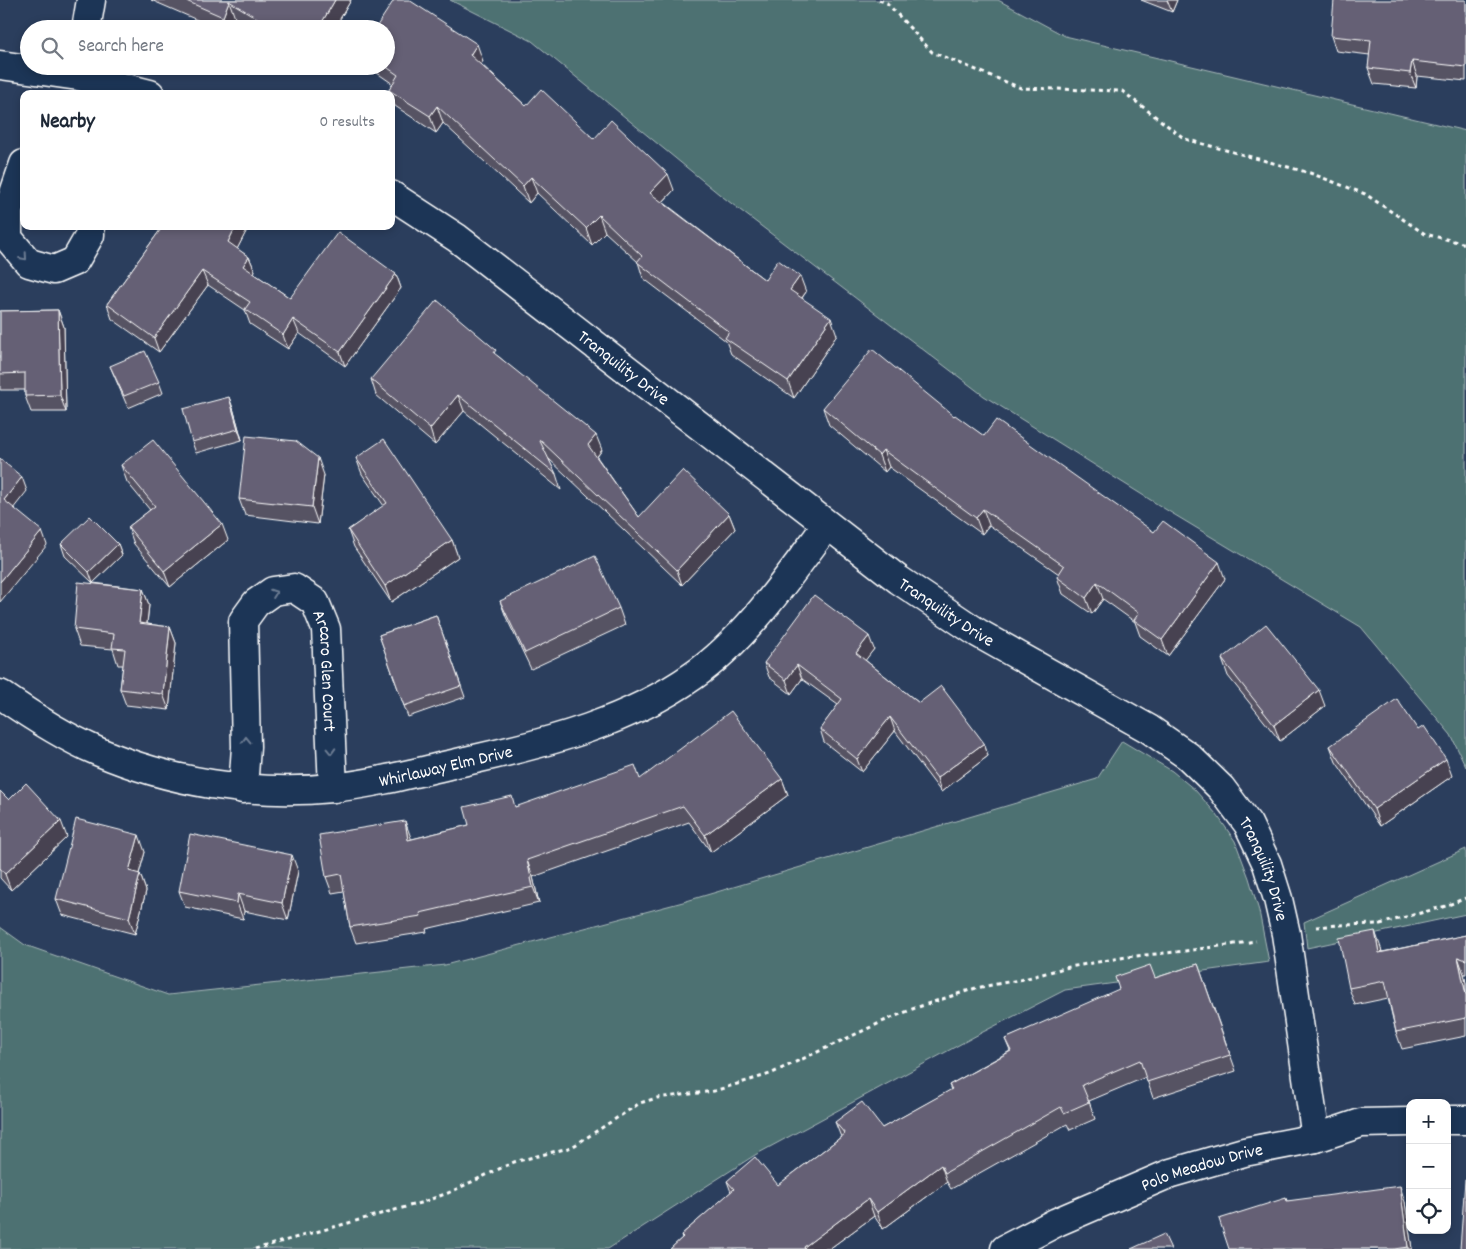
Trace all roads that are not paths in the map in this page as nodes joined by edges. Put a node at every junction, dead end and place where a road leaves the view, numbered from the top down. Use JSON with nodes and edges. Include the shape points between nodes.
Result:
{"nodes":[{"id":1,"x":91,"y":0,"type":"edge"},
{"id":2,"x":88,"y":20,"type":"edge"},
{"id":3,"x":0,"y":64,"type":"edge"},
{"id":4,"x":20,"y":69,"type":"edge"},
{"id":5,"x":46,"y":75,"type":"edge"},
{"id":6,"x":75,"y":82,"type":"edge"},
{"id":7,"x":125,"y":90,"type":"edge"},
{"id":8,"x":20,"y":176,"type":"edge"},
{"id":9,"x":395,"y":198,"type":"edge"},
{"id":10,"x":90,"y":230,"type":"edge"},
{"id":11,"x":827,"y":525,"type":"junction"},
{"id":12,"x":0,"y":694,"type":"edge"},
{"id":13,"x":332,"y":788,"type":"junction"},
{"id":14,"x":243,"y":789,"type":"junction"},
{"id":15,"x":1451,"y":1120,"type":"edge"},
{"id":16,"x":1466,"y":1120,"type":"edge"},
{"id":17,"x":1406,"y":1122,"type":"edge"},
{"id":18,"x":1316,"y":1138,"type":"junction"},
{"id":19,"x":1005,"y":1249,"type":"edge"}],
"edges":[{"from":1,"to":2,"type":"street"},
{"from":3,"to":4,"type":"street"},
{"from":5,"to":6,"type":"street"},
{"from":6,"to":7,"type":"street"},
{"from":8,"to":10,"type":"street","one_way":true,"via":[[8,211],[8,238],[29,263],[54,270],[75,261]]},
{"from":9,"to":11,"type":"street","name":"Tranquility Drive","via":[[457,238]]},
{"from":11,"to":13,"type":"street","name":"Whirlaway Elm Drive","via":[[764,607],[723,652],[659,697],[592,726],[518,749]]},
{"from":11,"to":18,"type":"street","name":"Tranquility Drive","via":[[899,580],[978,633],[1149,729],[1188,756],[1221,788],[1248,824],[1267,864],[1278,899]]},
{"from":12,"to":14,"type":"street","name":"Whirlaway Elm Drive","via":[[35,719],[96,751],[145,769]]},
{"from":13,"to":14,"type":"street","name":"Whirlaway Elm Drive"},
{"from":14,"to":13,"type":"street","name":"Arcaro Glen Court","one_way":true,"via":[[246,748],[243,622],[256,602],[273,591],[294,588],[315,602],[326,629]]},
{"from":15,"to":16,"type":"street"},
{"from":17,"to":18,"type":"street","name":"Polo Meadow Drive","via":[[1361,1123]]},
{"from":18,"to":19,"type":"street","name":"Polo Meadow Drive","via":[[1244,1152],[1171,1172],[1057,1222]]}]}
